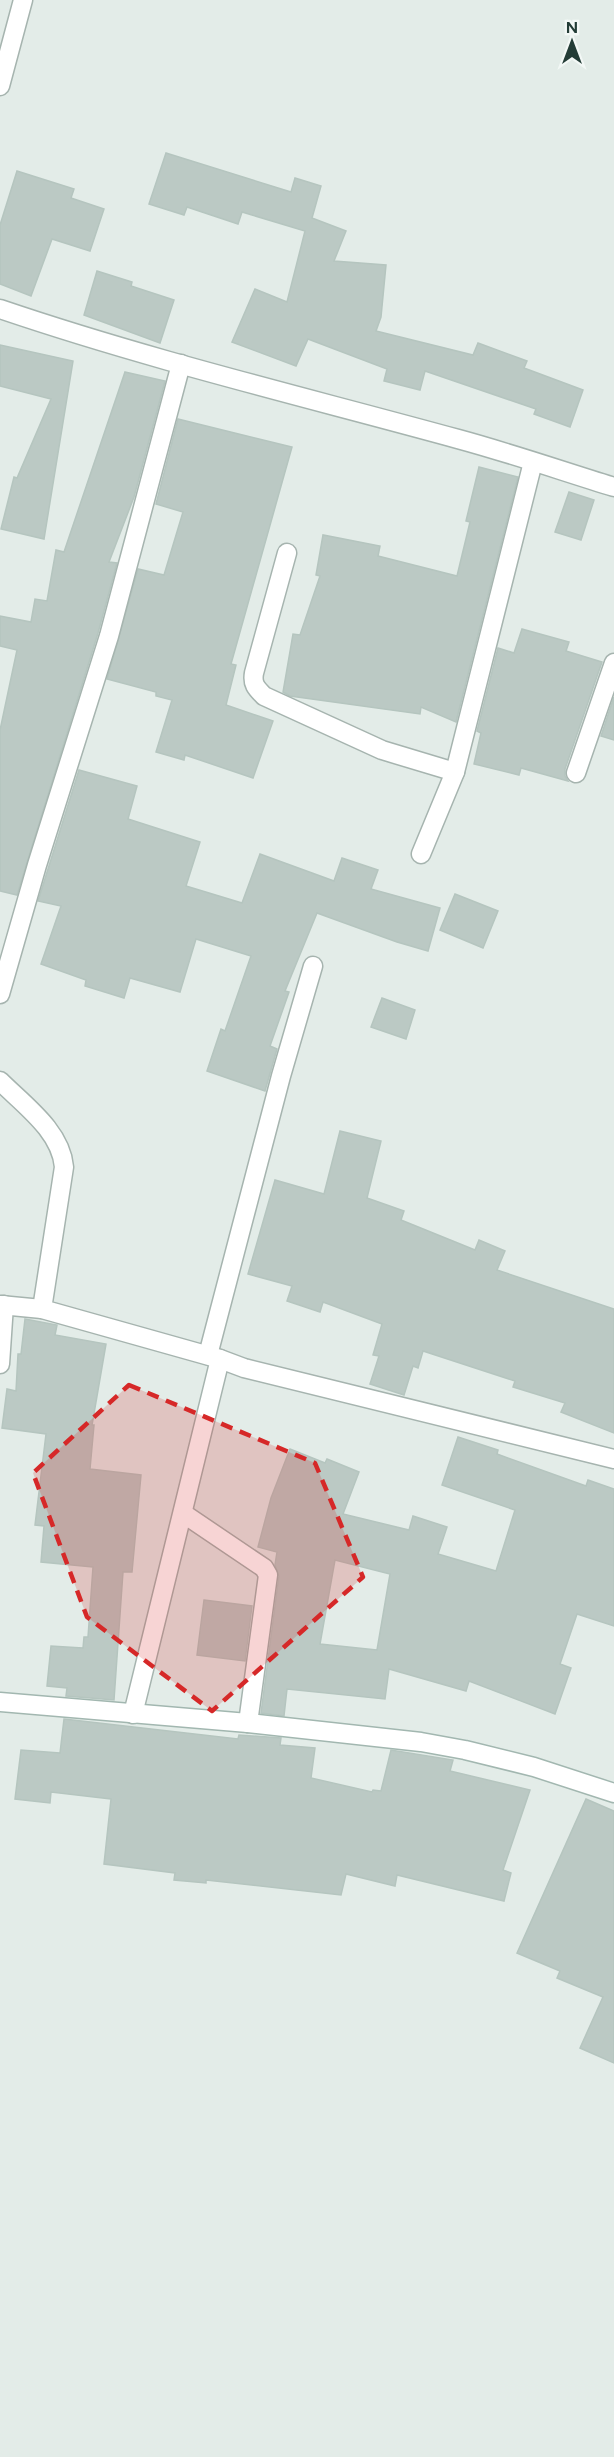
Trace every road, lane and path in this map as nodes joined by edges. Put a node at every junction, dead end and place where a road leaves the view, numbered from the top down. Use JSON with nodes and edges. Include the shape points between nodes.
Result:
{"nodes":[{"id":1,"x":23,"y":0,"type":"edge"},
{"id":2,"x":0,"y":86,"type":"edge"},
{"id":3,"x":0,"y":309,"type":"edge"},
{"id":4,"x":181,"y":364,"type":"junction"},
{"id":5,"x":533,"y":462,"type":"junction"},
{"id":6,"x":614,"y":487,"type":"edge"},
{"id":7,"x":287,"y":553,"type":"dead end"},
{"id":8,"x":614,"y":663,"type":"edge"},
{"id":9,"x":455,"y":772,"type":"junction"},
{"id":10,"x":576,"y":773,"type":"dead end"},
{"id":11,"x":421,"y":854,"type":"dead end"},
{"id":12,"x":314,"y":966,"type":"dead end"},
{"id":13,"x":1,"y":989,"type":"edge"},
{"id":14,"x":0,"y":1082,"type":"edge"},
{"id":15,"x":2,"y":1305,"type":"edge"},
{"id":16,"x":42,"y":1309,"type":"junction"},
{"id":17,"x":214,"y":1357,"type":"junction"},
{"id":18,"x":0,"y":1364,"type":"edge"},
{"id":19,"x":614,"y":1459,"type":"edge"},
{"id":20,"x":184,"y":1514,"type":"junction"},
{"id":21,"x":0,"y":1702,"type":"edge"},
{"id":22,"x":133,"y":1713,"type":"junction"},
{"id":23,"x":248,"y":1723,"type":"junction"},
{"id":24,"x":614,"y":1793,"type":"edge"}],
"edges":[{"from":1,"to":2,"type":"street"},
{"from":3,"to":4,"type":"street"},
{"from":4,"to":5,"type":"street"},
{"from":4,"to":13,"type":"street","via":[[109,636]]},
{"from":5,"to":6,"type":"street"},
{"from":5,"to":9,"type":"street"},
{"from":7,"to":9,"type":"street","via":[[254,673],[256,689],[382,750]]},
{"from":8,"to":10,"type":"street"},
{"from":9,"to":11,"type":"street"},
{"from":12,"to":17,"type":"street","via":[[281,1076]]},
{"from":14,"to":16,"type":"street","via":[[49,1131],[63,1157]]},
{"from":15,"to":16,"type":"street"},
{"from":15,"to":18,"type":"street"},
{"from":16,"to":17,"type":"street"},
{"from":17,"to":19,"type":"street","via":[[244,1368]]},
{"from":17,"to":20,"type":"street"},
{"from":20,"to":22,"type":"street"},
{"from":20,"to":23,"type":"street","via":[[264,1568],[268,1575]]},
{"from":21,"to":22,"type":"street"},
{"from":22,"to":23,"type":"street"},
{"from":23,"to":24,"type":"street","via":[[465,1749]]}]}
